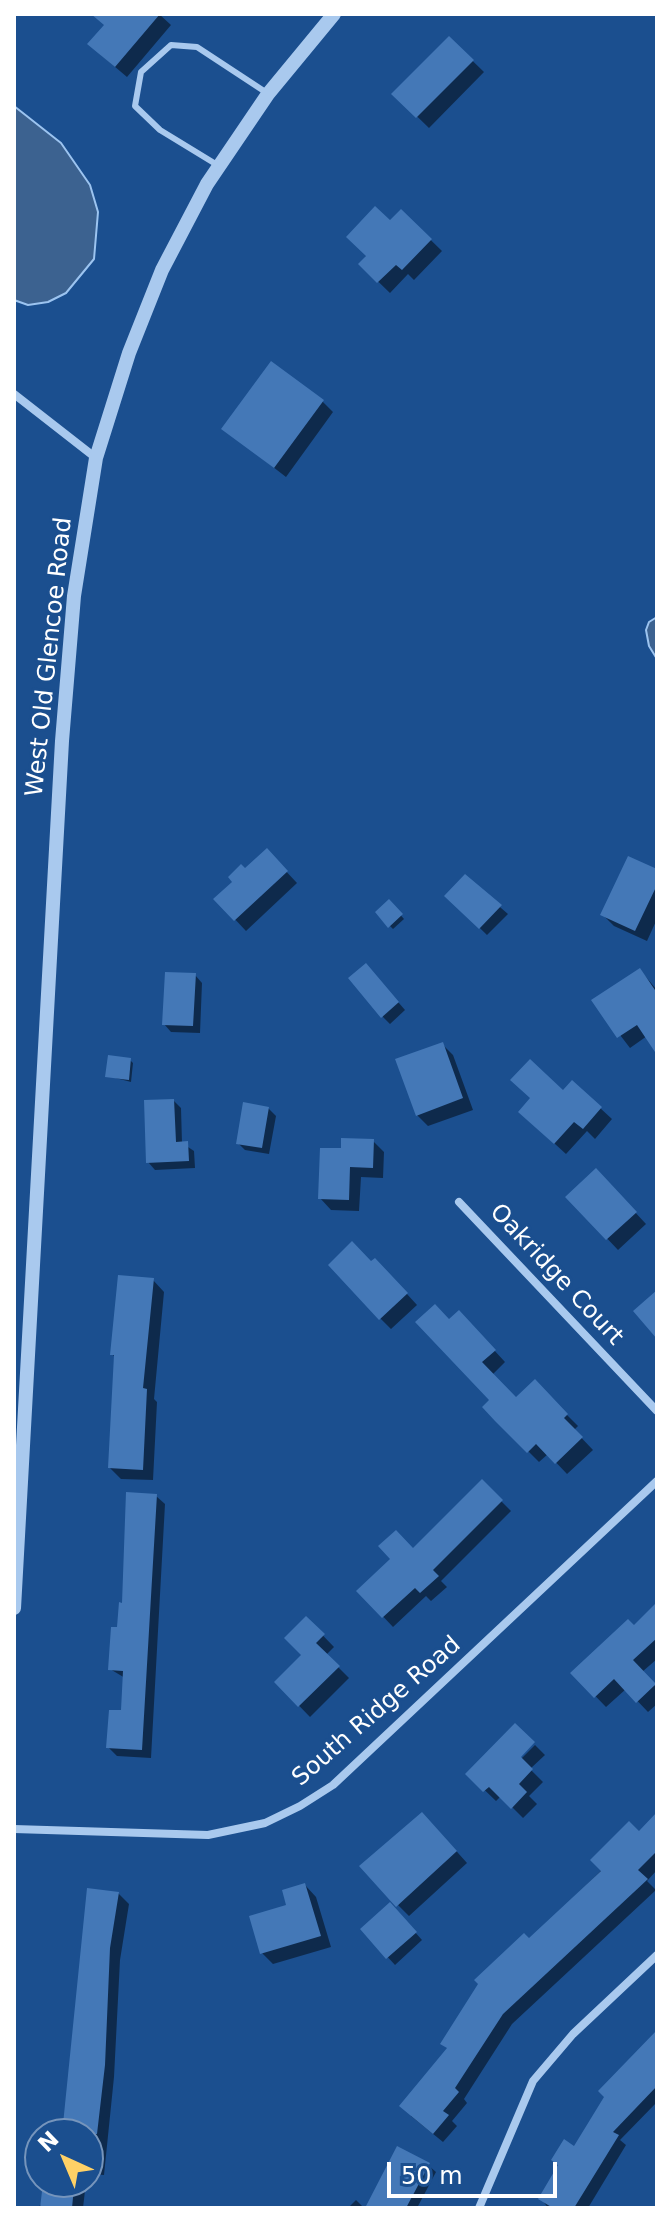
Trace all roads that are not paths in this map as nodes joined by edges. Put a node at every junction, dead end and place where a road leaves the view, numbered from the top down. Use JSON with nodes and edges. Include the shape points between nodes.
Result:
{"nodes":[{"id":1,"x":334,"y":14,"type":"edge"},
{"id":2,"x":268,"y":94,"type":"junction"},
{"id":3,"x":219,"y":166,"type":"junction"},
{"id":4,"x":14,"y":394,"type":"edge"},
{"id":5,"x":96,"y":458,"type":"junction"},
{"id":6,"x":459,"y":1202,"type":"dead end"},
{"id":7,"x":657,"y":1411,"type":"edge"},
{"id":8,"x":657,"y":1481,"type":"edge"},
{"id":9,"x":14,"y":1608,"type":"edge"},
{"id":10,"x":14,"y":1829,"type":"edge"},
{"id":11,"x":657,"y":1955,"type":"edge"},
{"id":12,"x":479,"y":2208,"type":"edge"}],
"edges":[{"from":1,"to":2,"type":"street","name":"West Old Glencoe Road"},
{"from":2,"to":3,"type":"street","name":"West Old Glencoe Road"},
{"from":2,"to":3,"type":"lane","via":[[197,47],[171,45],[141,72],[135,106],[160,130]]},
{"from":3,"to":5,"type":"street","name":"West Old Glencoe Road","via":[[162,270]]},
{"from":4,"to":5,"type":"street"},
{"from":5,"to":9,"type":"street","name":"West Old Glencoe Road","via":[[80,547],[65,698]]},
{"from":6,"to":7,"type":"street","name":"Oakridge Court"},
{"from":8,"to":10,"type":"street","name":"South Ridge Road","via":[[333,1785],[300,1806],[265,1823],[208,1835]]},
{"from":11,"to":12,"type":"street","via":[[573,2034],[533,2081]]}]}
